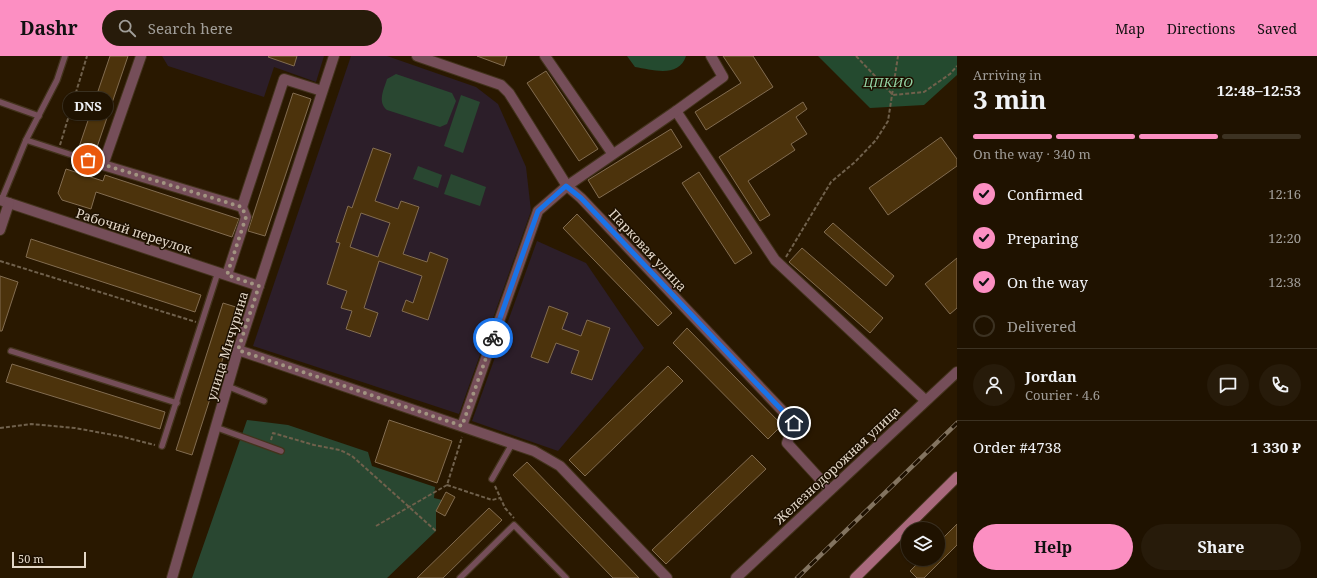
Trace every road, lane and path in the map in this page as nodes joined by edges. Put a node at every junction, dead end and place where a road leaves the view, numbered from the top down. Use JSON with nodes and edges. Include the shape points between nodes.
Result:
{"nodes":[{"id":1,"x":65,"y":56,"type":"edge"},
{"id":2,"x":87,"y":56,"type":"edge"},
{"id":3,"x":141,"y":56,"type":"edge"},
{"id":4,"x":334,"y":56,"type":"edge"},
{"id":5,"x":417,"y":56,"type":"edge"},
{"id":6,"x":545,"y":56,"type":"edge"},
{"id":7,"x":711,"y":56,"type":"edge"},
{"id":8,"x":856,"y":56,"type":"edge"},
{"id":9,"x":898,"y":56,"type":"edge"},
{"id":10,"x":957,"y":66,"type":"edge"},
{"id":11,"x":322,"y":91,"type":"junction"},
{"id":12,"x":893,"y":95,"type":"junction"},
{"id":13,"x":0,"y":102,"type":"edge"},
{"id":14,"x":676,"y":111,"type":"junction"},
{"id":15,"x":39,"y":116,"type":"junction"},
{"id":16,"x":26,"y":140,"type":"junction"},
{"id":17,"x":59,"y":150,"type":"junction"},
{"id":18,"x":612,"y":153,"type":"junction"},
{"id":19,"x":103,"y":164,"type":"junction"},
{"id":20,"x":566,"y":186,"type":"junction"},
{"id":21,"x":3,"y":202,"type":"edge"},
{"id":22,"x":242,"y":207,"type":"junction"},
{"id":23,"x":0,"y":230,"type":"edge"},
{"id":24,"x":0,"y":261,"type":"edge"},
{"id":25,"x":781,"y":265,"type":"junction"},
{"id":26,"x":223,"y":274,"type":"junction"},
{"id":27,"x":259,"y":286,"type":"junction"},
{"id":28,"x":202,"y":324,"type":"junction"},
{"id":29,"x":238,"y":350,"type":"junction"},
{"id":30,"x":11,"y":351,"type":"dead end"},
{"id":31,"x":957,"y":372,"type":"edge"},
{"id":32,"x":227,"y":386,"type":"junction"},
{"id":33,"x":926,"y":400,"type":"junction"},
{"id":34,"x":264,"y":401,"type":"dead end"},
{"id":35,"x":177,"y":403,"type":"junction"},
{"id":36,"x":462,"y":426,"type":"junction"},
{"id":37,"x":215,"y":427,"type":"junction"},
{"id":38,"x":0,"y":428,"type":"edge"},
{"id":39,"x":456,"y":434,"type":"dead end"},
{"id":40,"x":512,"y":444,"type":"junction"},
{"id":41,"x":162,"y":446,"type":"joint"},
{"id":42,"x":268,"y":447,"type":"junction"},
{"id":43,"x":281,"y":451,"type":"dead end"},
{"id":44,"x":957,"y":477,"type":"edge"},
{"id":45,"x":492,"y":479,"type":"dead end"},
{"id":46,"x":447,"y":485,"type":"junction"},
{"id":47,"x":830,"y":490,"type":"junction"},
{"id":48,"x":500,"y":498,"type":"dead end"},
{"id":49,"x":408,"y":507,"type":"junction"},
{"id":50,"x":376,"y":526,"type":"dead end"},
{"id":51,"x":436,"y":532,"type":"dead end"},
{"id":52,"x":172,"y":578,"type":"edge"},
{"id":53,"x":460,"y":578,"type":"edge"},
{"id":54,"x":566,"y":578,"type":"edge"},
{"id":55,"x":667,"y":578,"type":"edge"},
{"id":56,"x":736,"y":578,"type":"edge"},
{"id":57,"x":855,"y":578,"type":"edge"}],
"edges":[{"from":1,"to":15,"type":"lane"},
{"from":2,"to":17,"type":"path"},
{"from":3,"to":19,"type":"street"},
{"from":4,"to":11,"type":"street","name":"улица Мичурина"},
{"from":5,"to":20,"type":"street","name":"Парковая улица","via":[[501,85]]},
{"from":6,"to":18,"type":"street"},
{"from":7,"to":14,"type":"street","via":[[723,77]]},
{"from":8,"to":12,"type":"path"},
{"from":9,"to":12,"type":"path"},
{"from":10,"to":12,"type":"path","via":[[924,92]]},
{"from":11,"to":22,"type":"street","via":[[284,79]]},
{"from":11,"to":27,"type":"street","name":"улица Мичурина"},
{"from":12,"to":25,"type":"path","via":[[888,121],[876,140],[831,182]]},
{"from":13,"to":15,"type":"lane"},
{"from":14,"to":18,"type":"street"},
{"from":14,"to":25,"type":"street","via":[[775,260]]},
{"from":15,"to":16,"type":"lane"},
{"from":16,"to":17,"type":"lane"},
{"from":16,"to":21,"type":"lane"},
{"from":17,"to":19,"type":"lane"},
{"from":18,"to":20,"type":"street"},
{"from":19,"to":22,"type":"street"},
{"from":20,"to":36,"type":"street","via":[[538,211]]},
{"from":20,"to":47,"type":"street","name":"Парковая улица","via":[[581,198],[794,423],[787,443]]},
{"from":21,"to":23,"type":"street"},
{"from":21,"to":26,"type":"street","name":"Рабочий переулок"},
{"from":22,"to":26,"type":"street","via":[[246,217]]},
{"from":24,"to":28,"type":"path"},
{"from":25,"to":33,"type":"street"},
{"from":26,"to":27,"type":"street","name":"Рабочий переулок"},
{"from":26,"to":28,"type":"lane"},
{"from":27,"to":29,"type":"street","name":"улица Мичурина"},
{"from":28,"to":35,"type":"lane"},
{"from":29,"to":32,"type":"street","name":"улица Мичурина"},
{"from":29,"to":36,"type":"street"},
{"from":30,"to":35,"type":"lane"},
{"from":31,"to":33,"type":"street","name":"Железнодорожная улица"},
{"from":32,"to":34,"type":"lane"},
{"from":32,"to":37,"type":"street","name":"улица Мичурина"},
{"from":33,"to":47,"type":"street","name":"Железнодорожная улица"},
{"from":35,"to":41,"type":"lane"},
{"from":36,"to":40,"type":"street"},
{"from":37,"to":42,"type":"lane"},
{"from":37,"to":52,"type":"street","name":"улица Мичурина"},
{"from":38,"to":41,"type":"path","via":[[31,424],[75,428]]},
{"from":39,"to":46,"type":"path","via":[[462,437]]},
{"from":40,"to":45,"type":"lane"},
{"from":40,"to":55,"type":"street","via":[[534,451],[560,466]]},
{"from":42,"to":43,"type":"lane"},
{"from":42,"to":49,"type":"path","via":[[273,433],[340,450],[352,456]]},
{"from":44,"to":57,"type":"street"},
{"from":46,"to":48,"type":"path","via":[[492,500]]},
{"from":46,"to":49,"type":"path"},
{"from":47,"to":56,"type":"street","name":"Железнодорожная улица"},
{"from":49,"to":50,"type":"path"},
{"from":49,"to":51,"type":"path"},
{"from":53,"to":54,"type":"lane","via":[[514,525]]}]}
